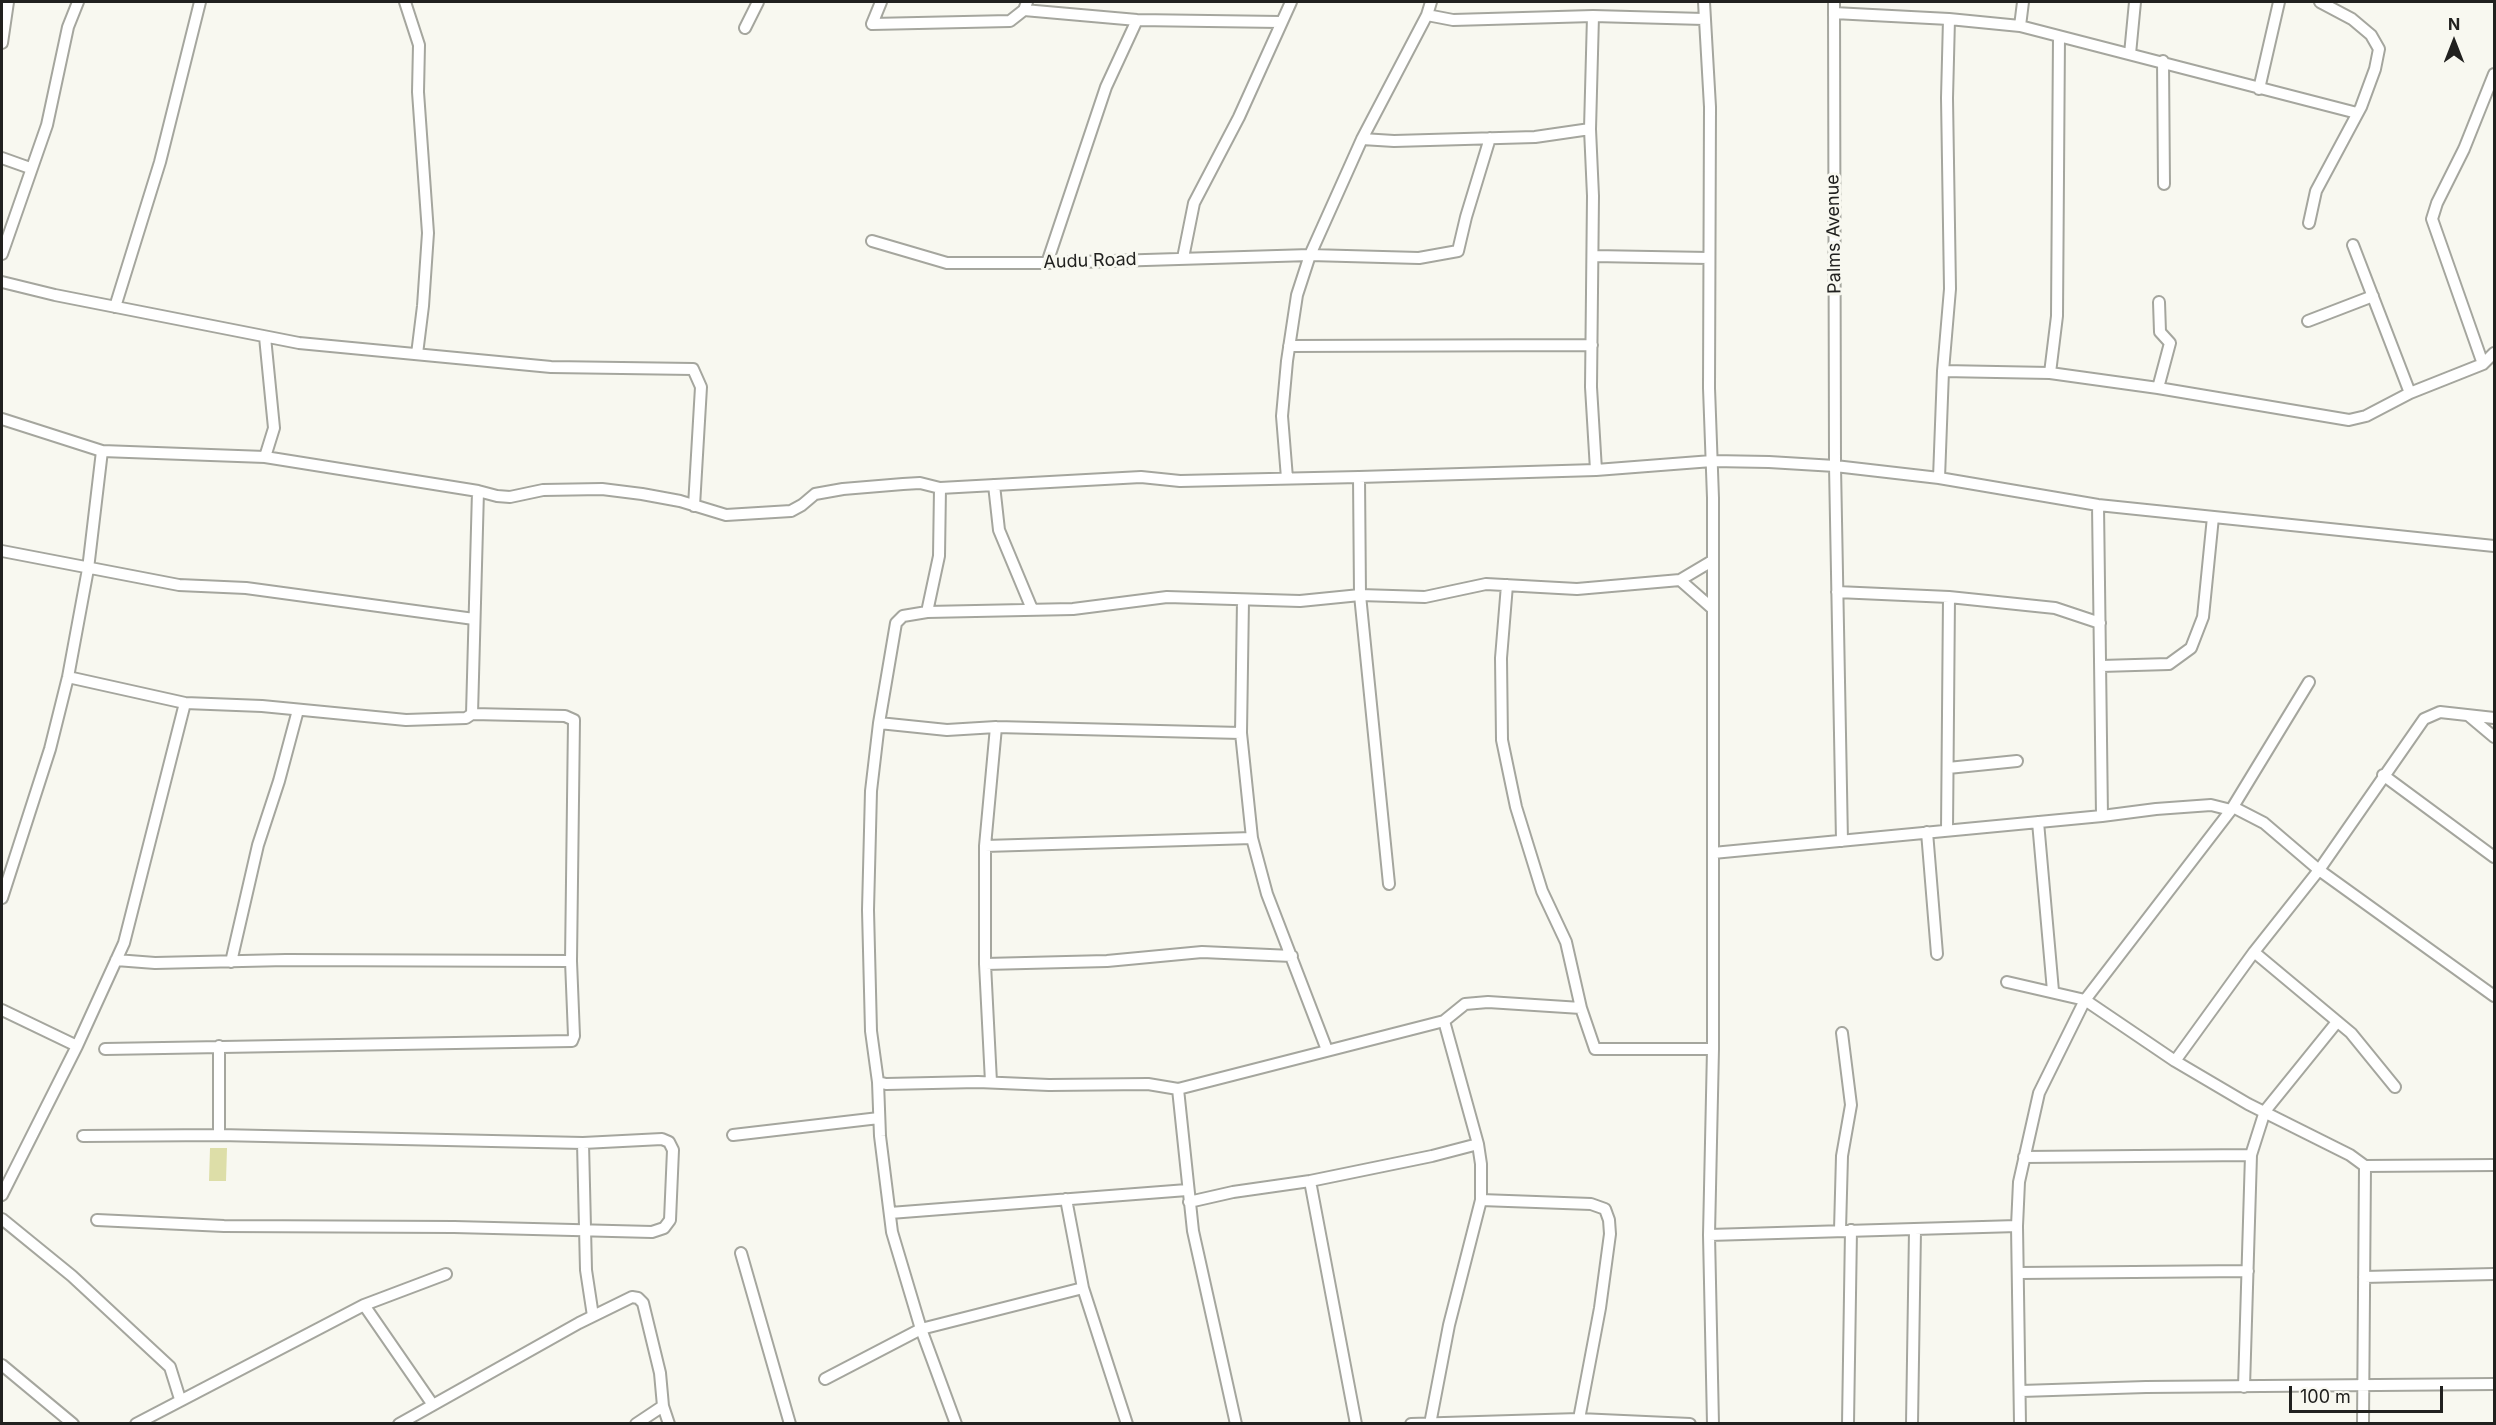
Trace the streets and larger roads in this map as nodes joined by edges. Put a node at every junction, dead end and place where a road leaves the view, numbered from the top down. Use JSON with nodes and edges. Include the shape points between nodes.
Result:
{"nodes":[{"id":1,"x":8,"y":2,"type":"edge"},
{"id":2,"x":78,"y":2,"type":"edge"},
{"id":3,"x":200,"y":2,"type":"edge"},
{"id":4,"x":405,"y":2,"type":"edge"},
{"id":5,"x":758,"y":2,"type":"edge"},
{"id":6,"x":880,"y":2,"type":"edge"},
{"id":7,"x":1291,"y":2,"type":"edge"},
{"id":8,"x":1431,"y":2,"type":"edge"},
{"id":9,"x":1704,"y":2,"type":"edge"},
{"id":10,"x":1834,"y":2,"type":"edge"},
{"id":11,"x":2023,"y":2,"type":"edge"},
{"id":12,"x":2135,"y":2,"type":"edge"},
{"id":13,"x":2279,"y":2,"type":"edge"},
{"id":14,"x":2320,"y":2,"type":"edge"},
{"id":15,"x":1025,"y":6,"type":"edge"},
{"id":16,"x":1834,"y":13,"type":"junction"},
{"id":17,"x":1427,"y":15,"type":"junction"},
{"id":18,"x":1593,"y":16,"type":"junction"},
{"id":19,"x":1704,"y":19,"type":"junction"},
{"id":20,"x":1949,"y":19,"type":"junction"},
{"id":21,"x":1137,"y":20,"type":"junction"},
{"id":22,"x":1280,"y":22,"type":"junction"},
{"id":23,"x":2020,"y":26,"type":"junction"},
{"id":24,"x":745,"y":28,"type":"dead end"},
{"id":25,"x":2059,"y":36,"type":"junction"},
{"id":26,"x":2,"y":43,"type":"edge"},
{"id":27,"x":2130,"y":54,"type":"junction"},
{"id":28,"x":2163,"y":61,"type":"junction"},
{"id":29,"x":2494,"y":74,"type":"edge"},
{"id":30,"x":2259,"y":89,"type":"junction"},
{"id":31,"x":2357,"y":113,"type":"junction"},
{"id":32,"x":1590,"y":129,"type":"junction"},
{"id":33,"x":1490,"y":138,"type":"junction"},
{"id":34,"x":1362,"y":139,"type":"junction"},
{"id":35,"x":2,"y":158,"type":"edge"},
{"id":36,"x":30,"y":168,"type":"junction"},
{"id":37,"x":2164,"y":184,"type":"dead end"},
{"id":38,"x":6,"y":221,"type":"edge"},
{"id":39,"x":2309,"y":223,"type":"dead end"},
{"id":40,"x":872,"y":241,"type":"dead end"},
{"id":41,"x":2353,"y":245,"type":"dead end"},
{"id":42,"x":2,"y":254,"type":"edge"},
{"id":43,"x":1311,"y":255,"type":"junction"},
{"id":44,"x":1593,"y":256,"type":"junction"},
{"id":45,"x":1183,"y":258,"type":"junction"},
{"id":46,"x":1709,"y":258,"type":"junction"},
{"id":47,"x":1047,"y":263,"type":"junction"},
{"id":48,"x":2,"y":282,"type":"edge"},
{"id":49,"x":2373,"y":296,"type":"junction"},
{"id":50,"x":2159,"y":302,"type":"dead end"},
{"id":51,"x":115,"y":307,"type":"junction"},
{"id":52,"x":2308,"y":321,"type":"dead end"},
{"id":53,"x":265,"y":337,"type":"junction"},
{"id":54,"x":1592,"y":345,"type":"junction"},
{"id":55,"x":1289,"y":346,"type":"junction"},
{"id":56,"x":2494,"y":353,"type":"edge"},
{"id":57,"x":417,"y":354,"type":"junction"},
{"id":58,"x":2483,"y":364,"type":"junction"},
{"id":59,"x":1943,"y":371,"type":"junction"},
{"id":60,"x":2050,"y":374,"type":"junction"},
{"id":61,"x":2158,"y":388,"type":"junction"},
{"id":62,"x":2410,"y":393,"type":"junction"},
{"id":63,"x":2,"y":419,"type":"edge"},
{"id":64,"x":102,"y":451,"type":"junction"},
{"id":65,"x":265,"y":457,"type":"junction"},
{"id":66,"x":1712,"y":461,"type":"junction"},
{"id":67,"x":1835,"y":466,"type":"junction"},
{"id":68,"x":1596,"y":470,"type":"junction"},
{"id":69,"x":1359,"y":477,"type":"junction"},
{"id":70,"x":1287,"y":478,"type":"junction"},
{"id":71,"x":1939,"y":478,"type":"junction"},
{"id":72,"x":994,"y":485,"type":"junction"},
{"id":73,"x":940,"y":488,"type":"junction"},
{"id":74,"x":478,"y":491,"type":"junction"},
{"id":75,"x":2098,"y":505,"type":"junction"},
{"id":76,"x":694,"y":507,"type":"junction"},
{"id":77,"x":2213,"y":517,"type":"junction"},
{"id":78,"x":2494,"y":546,"type":"edge"},
{"id":79,"x":2,"y":551,"type":"edge"},
{"id":80,"x":1712,"y":561,"type":"junction"},
{"id":81,"x":88,"y":569,"type":"junction"},
{"id":82,"x":1680,"y":580,"type":"junction"},
{"id":83,"x":1507,"y":585,"type":"junction"},
{"id":84,"x":1837,"y":592,"type":"junction"},
{"id":85,"x":1360,"y":595,"type":"junction"},
{"id":86,"x":1949,"y":597,"type":"junction"},
{"id":87,"x":1243,"y":600,"type":"junction"},
{"id":88,"x":1032,"y":609,"type":"junction"},
{"id":89,"x":1713,"y":609,"type":"junction"},
{"id":90,"x":927,"y":612,"type":"junction"},
{"id":91,"x":474,"y":619,"type":"junction"},
{"id":92,"x":2100,"y":623,"type":"junction"},
{"id":93,"x":2101,"y":666,"type":"junction"},
{"id":94,"x":68,"y":677,"type":"junction"},
{"id":95,"x":2309,"y":682,"type":"dead end"},
{"id":96,"x":185,"y":703,"type":"junction"},
{"id":97,"x":298,"y":710,"type":"junction"},
{"id":98,"x":472,"y":714,"type":"junction"},
{"id":99,"x":2468,"y":715,"type":"junction"},
{"id":100,"x":2494,"y":718,"type":"edge"},
{"id":101,"x":879,"y":723,"type":"junction"},
{"id":102,"x":996,"y":727,"type":"junction"},
{"id":103,"x":1241,"y":733,"type":"junction"},
{"id":104,"x":2494,"y":736,"type":"edge"},
{"id":105,"x":2017,"y":761,"type":"dead end"},
{"id":106,"x":1948,"y":768,"type":"junction"},
{"id":107,"x":2383,"y":775,"type":"junction"},
{"id":108,"x":2230,"y":810,"type":"junction"},
{"id":109,"x":2102,"y":816,"type":"junction"},
{"id":110,"x":2038,"y":822,"type":"junction"},
{"id":111,"x":1947,"y":830,"type":"junction"},
{"id":112,"x":1928,"y":832,"type":"junction"},
{"id":113,"x":1252,"y":838,"type":"junction"},
{"id":114,"x":1842,"y":841,"type":"junction"},
{"id":115,"x":985,"y":846,"type":"junction"},
{"id":116,"x":1713,"y":853,"type":"junction"},
{"id":117,"x":2494,"y":857,"type":"edge"},
{"id":118,"x":2319,"y":870,"type":"junction"},
{"id":119,"x":1389,"y":884,"type":"dead end"},
{"id":120,"x":2,"y":898,"type":"edge"},
{"id":121,"x":2254,"y":952,"type":"junction"},
{"id":122,"x":1937,"y":954,"type":"dead end"},
{"id":123,"x":1292,"y":956,"type":"junction"},
{"id":124,"x":116,"y":960,"type":"junction"},
{"id":125,"x":231,"y":962,"type":"junction"},
{"id":126,"x":571,"y":962,"type":"junction"},
{"id":127,"x":985,"y":964,"type":"junction"},
{"id":128,"x":2007,"y":982,"type":"dead end"},
{"id":129,"x":2053,"y":992,"type":"junction"},
{"id":130,"x":2494,"y":996,"type":"edge"},
{"id":131,"x":2085,"y":1000,"type":"junction"},
{"id":132,"x":1581,"y":1008,"type":"junction"},
{"id":133,"x":2,"y":1010,"type":"edge"},
{"id":134,"x":1444,"y":1021,"type":"junction"},
{"id":135,"x":2337,"y":1022,"type":"junction"},
{"id":136,"x":1842,"y":1034,"type":"dead end"},
{"id":137,"x":77,"y":1046,"type":"junction"},
{"id":138,"x":219,"y":1046,"type":"junction"},
{"id":139,"x":105,"y":1049,"type":"dead end"},
{"id":140,"x":1713,"y":1049,"type":"junction"},
{"id":141,"x":1327,"y":1050,"type":"junction"},
{"id":142,"x":2175,"y":1061,"type":"junction"},
{"id":143,"x":878,"y":1082,"type":"junction"},
{"id":144,"x":991,"y":1082,"type":"junction"},
{"id":145,"x":2395,"y":1087,"type":"dead end"},
{"id":146,"x":1178,"y":1089,"type":"junction"},
{"id":147,"x":2265,"y":1111,"type":"junction"},
{"id":148,"x":879,"y":1118,"type":"junction"},
{"id":149,"x":219,"y":1135,"type":"junction"},
{"id":150,"x":733,"y":1135,"type":"dead end"},
{"id":151,"x":83,"y":1136,"type":"dead end"},
{"id":152,"x":583,"y":1143,"type":"junction"},
{"id":153,"x":1478,"y":1144,"type":"junction"},
{"id":154,"x":2251,"y":1155,"type":"junction"},
{"id":155,"x":2024,"y":1157,"type":"junction"},
{"id":156,"x":2494,"y":1165,"type":"edge"},
{"id":157,"x":2366,"y":1166,"type":"junction"},
{"id":158,"x":1310,"y":1181,"type":"junction"},
{"id":159,"x":1188,"y":1190,"type":"junction"},
{"id":160,"x":2,"y":1195,"type":"edge"},
{"id":161,"x":1066,"y":1199,"type":"junction"},
{"id":162,"x":1481,"y":1200,"type":"junction"},
{"id":163,"x":1189,"y":1202,"type":"junction"},
{"id":164,"x":890,"y":1213,"type":"junction"},
{"id":165,"x":2,"y":1219,"type":"edge"},
{"id":166,"x":97,"y":1220,"type":"dead end"},
{"id":167,"x":2017,"y":1226,"type":"junction"},
{"id":168,"x":1840,"y":1230,"type":"junction"},
{"id":169,"x":1851,"y":1230,"type":"junction"},
{"id":170,"x":1914,"y":1230,"type":"junction"},
{"id":171,"x":586,"y":1231,"type":"junction"},
{"id":172,"x":1709,"y":1235,"type":"junction"},
{"id":173,"x":741,"y":1253,"type":"dead end"},
{"id":174,"x":2248,"y":1271,"type":"junction"},
{"id":175,"x":2019,"y":1272,"type":"junction"},
{"id":176,"x":446,"y":1274,"type":"dead end"},
{"id":177,"x":2494,"y":1274,"type":"edge"},
{"id":178,"x":2364,"y":1277,"type":"junction"},
{"id":179,"x":1083,"y":1288,"type":"junction"},
{"id":180,"x":364,"y":1305,"type":"junction"},
{"id":181,"x":593,"y":1316,"type":"junction"},
{"id":182,"x":921,"y":1329,"type":"junction"},
{"id":183,"x":2,"y":1365,"type":"edge"},
{"id":184,"x":825,"y":1379,"type":"dead end"},
{"id":185,"x":2494,"y":1384,"type":"edge"},
{"id":186,"x":2364,"y":1386,"type":"junction"},
{"id":187,"x":2244,"y":1387,"type":"junction"},
{"id":188,"x":2021,"y":1391,"type":"junction"},
{"id":189,"x":180,"y":1399,"type":"junction"},
{"id":190,"x":433,"y":1405,"type":"junction"},
{"id":191,"x":663,"y":1406,"type":"junction"},
{"id":192,"x":1579,"y":1419,"type":"junction"},
{"id":193,"x":1430,"y":1423,"type":"edge"},
{"id":194,"x":73,"y":1424,"type":"edge"},
{"id":195,"x":136,"y":1424,"type":"edge"},
{"id":196,"x":399,"y":1424,"type":"edge"},
{"id":197,"x":636,"y":1424,"type":"edge"},
{"id":198,"x":669,"y":1424,"type":"edge"},
{"id":199,"x":790,"y":1424,"type":"edge"},
{"id":200,"x":956,"y":1424,"type":"edge"},
{"id":201,"x":1127,"y":1424,"type":"edge"},
{"id":202,"x":1236,"y":1424,"type":"edge"},
{"id":203,"x":1356,"y":1424,"type":"edge"},
{"id":204,"x":1411,"y":1424,"type":"edge"},
{"id":205,"x":1690,"y":1424,"type":"edge"},
{"id":206,"x":1713,"y":1424,"type":"edge"},
{"id":207,"x":1848,"y":1424,"type":"edge"},
{"id":208,"x":1912,"y":1424,"type":"edge"},
{"id":209,"x":2020,"y":1424,"type":"edge"},
{"id":210,"x":2363,"y":1424,"type":"edge"}],
"edges":[{"from":1,"to":26,"type":"street"},
{"from":2,"to":36,"type":"street","via":[[68,27],[47,125]]},
{"from":3,"to":51,"type":"street","via":[[160,162]]},
{"from":4,"to":57,"type":"street","via":[[420,45],[418,92],[428,233]]},
{"from":5,"to":24,"type":"street"},
{"from":6,"to":15,"type":"street","via":[[872,24],[1010,21]]},
{"from":7,"to":22,"type":"street"},
{"from":8,"to":17,"type":"street"},
{"from":9,"to":19,"type":"street"},
{"from":10,"to":16,"type":"street","name":"Palms Avenue"},
{"from":11,"to":23,"type":"street"},
{"from":12,"to":27,"type":"street"},
{"from":13,"to":30,"type":"street"},
{"from":14,"to":31,"type":"street","via":[[2352,19],[2379,50]]},
{"from":15,"to":21,"type":"street"},
{"from":16,"to":20,"type":"street"},
{"from":16,"to":67,"type":"street","name":"Palms Avenue"},
{"from":17,"to":18,"type":"street","via":[[1453,20]]},
{"from":17,"to":34,"type":"street"},
{"from":18,"to":19,"type":"street"},
{"from":18,"to":32,"type":"street"},
{"from":19,"to":46,"type":"street","via":[[1710,107]]},
{"from":20,"to":23,"type":"street"},
{"from":20,"to":59,"type":"street","via":[[1950,289]]},
{"from":21,"to":22,"type":"street"},
{"from":21,"to":47,"type":"street","via":[[1106,87]]},
{"from":22,"to":45,"type":"street","via":[[1239,117],[1194,203]]},
{"from":23,"to":25,"type":"street"},
{"from":25,"to":27,"type":"street"},
{"from":25,"to":60,"type":"street","via":[[2057,316]]},
{"from":27,"to":28,"type":"street"},
{"from":28,"to":30,"type":"street"},
{"from":28,"to":37,"type":"street"},
{"from":29,"to":58,"type":"street","via":[[2432,219]]},
{"from":30,"to":31,"type":"street"},
{"from":31,"to":39,"type":"street","via":[[2316,191]]},
{"from":32,"to":33,"type":"street","via":[[1535,137]]},
{"from":32,"to":44,"type":"street"},
{"from":33,"to":34,"type":"street"},
{"from":33,"to":43,"type":"street","name":"Audu Road","via":[[1458,251],[1419,258]]},
{"from":34,"to":43,"type":"street"},
{"from":35,"to":36,"type":"street"},
{"from":36,"to":38,"type":"street"},
{"from":38,"to":42,"type":"street"},
{"from":40,"to":47,"type":"street","name":"Audu Road","via":[[947,263]]},
{"from":41,"to":49,"type":"street"},
{"from":43,"to":45,"type":"street","name":"Audu Road"},
{"from":43,"to":55,"type":"street","via":[[1298,295]]},
{"from":44,"to":46,"type":"street"},
{"from":44,"to":54,"type":"street"},
{"from":45,"to":47,"type":"street","name":"Audu Road"},
{"from":46,"to":66,"type":"street"},
{"from":48,"to":51,"type":"street"},
{"from":49,"to":52,"type":"street"},
{"from":49,"to":62,"type":"street"},
{"from":50,"to":61,"type":"street","via":[[2160,332],[2170,343]]},
{"from":51,"to":53,"type":"street"},
{"from":53,"to":57,"type":"street"},
{"from":53,"to":65,"type":"street","via":[[274,428]]},
{"from":54,"to":55,"type":"street"},
{"from":54,"to":68,"type":"street"},
{"from":55,"to":70,"type":"street","via":[[1282,416]]},
{"from":56,"to":58,"type":"street"},
{"from":57,"to":76,"type":"street","via":[[551,367],[693,369],[701,387]]},
{"from":58,"to":62,"type":"street"},
{"from":59,"to":60,"type":"street"},
{"from":59,"to":71,"type":"street"},
{"from":60,"to":61,"type":"street"},
{"from":61,"to":62,"type":"street","via":[[2349,420],[2366,416]]},
{"from":63,"to":64,"type":"street"},
{"from":64,"to":65,"type":"street"},
{"from":64,"to":81,"type":"street"},
{"from":65,"to":74,"type":"street"},
{"from":66,"to":67,"type":"street"},
{"from":66,"to":68,"type":"street"},
{"from":66,"to":80,"type":"street"},
{"from":67,"to":71,"type":"street"},
{"from":67,"to":84,"type":"street","name":"Palms Avenue"},
{"from":68,"to":69,"type":"street"},
{"from":69,"to":70,"type":"street"},
{"from":69,"to":85,"type":"street"},
{"from":70,"to":72,"type":"street","via":[[1180,481],[1141,477]]},
{"from":71,"to":75,"type":"street"},
{"from":72,"to":73,"type":"street"},
{"from":72,"to":88,"type":"street","via":[[999,530]]},
{"from":73,"to":76,"type":"street","via":[[920,483],[843,489],[815,494],[790,511],[749,515],[726,515]]},
{"from":73,"to":90,"type":"street","via":[[939,556]]},
{"from":74,"to":76,"type":"street","via":[[510,497],[543,490],[602,489]]},
{"from":74,"to":91,"type":"street"},
{"from":75,"to":77,"type":"street"},
{"from":75,"to":92,"type":"street"},
{"from":77,"to":78,"type":"street"},
{"from":77,"to":93,"type":"street","via":[[2203,617],[2191,648],[2169,664]]},
{"from":79,"to":81,"type":"street"},
{"from":80,"to":82,"type":"street"},
{"from":80,"to":89,"type":"street"},
{"from":81,"to":91,"type":"street","via":[[179,585],[246,588]]},
{"from":81,"to":94,"type":"street"},
{"from":82,"to":83,"type":"street","via":[[1577,588]]},
{"from":82,"to":89,"type":"street"},
{"from":83,"to":85,"type":"street","via":[[1486,584],[1425,597]]},
{"from":83,"to":132,"type":"street","via":[[1501,658],[1502,740],[1516,807],[1542,891],[1566,942]]},
{"from":84,"to":86,"type":"street"},
{"from":84,"to":114,"type":"street","name":"Palms Avenue"},
{"from":85,"to":87,"type":"street","via":[[1300,601]]},
{"from":85,"to":119,"type":"street"},
{"from":86,"to":92,"type":"street","via":[[2055,608]]},
{"from":86,"to":106,"type":"street"},
{"from":87,"to":88,"type":"street","via":[[1167,597],[1073,609]]},
{"from":87,"to":103,"type":"street"},
{"from":88,"to":90,"type":"street"},
{"from":89,"to":116,"type":"street"},
{"from":90,"to":101,"type":"street","via":[[903,616],[896,623]]},
{"from":91,"to":98,"type":"street"},
{"from":92,"to":93,"type":"street"},
{"from":93,"to":109,"type":"street"},
{"from":94,"to":96,"type":"street"},
{"from":94,"to":120,"type":"street","via":[[50,749]]},
{"from":95,"to":108,"type":"street"},
{"from":96,"to":97,"type":"street"},
{"from":96,"to":124,"type":"street","via":[[133,914]]},
{"from":97,"to":98,"type":"street","via":[[406,720],[459,720]]},
{"from":97,"to":125,"type":"street","via":[[258,845]]},
{"from":98,"to":126,"type":"street","via":[[565,716],[574,720]]},
{"from":99,"to":100,"type":"street"},
{"from":99,"to":104,"type":"street"},
{"from":99,"to":107,"type":"street","via":[[2440,712],[2424,719]]},
{"from":101,"to":102,"type":"street","via":[[948,730]]},
{"from":101,"to":143,"type":"street","via":[[871,791],[868,910],[871,1031]]},
{"from":102,"to":103,"type":"street"},
{"from":102,"to":115,"type":"street"},
{"from":103,"to":113,"type":"street"},
{"from":105,"to":106,"type":"street"},
{"from":106,"to":111,"type":"street"},
{"from":107,"to":117,"type":"street"},
{"from":107,"to":118,"type":"street"},
{"from":108,"to":109,"type":"street","via":[[2211,805]]},
{"from":108,"to":118,"type":"street","via":[[2242,810],[2264,823]]},
{"from":108,"to":131,"type":"street"},
{"from":109,"to":110,"type":"street"},
{"from":110,"to":111,"type":"street"},
{"from":110,"to":129,"type":"street"},
{"from":111,"to":112,"type":"street"},
{"from":112,"to":114,"type":"street"},
{"from":112,"to":122,"type":"street"},
{"from":113,"to":115,"type":"street"},
{"from":113,"to":123,"type":"street","via":[[1267,894]]},
{"from":114,"to":116,"type":"street"},
{"from":115,"to":127,"type":"street"},
{"from":116,"to":140,"type":"street"},
{"from":118,"to":121,"type":"street"},
{"from":118,"to":130,"type":"street"},
{"from":121,"to":135,"type":"street"},
{"from":121,"to":142,"type":"street"},
{"from":123,"to":127,"type":"street","via":[[1202,952],[1107,961]]},
{"from":123,"to":141,"type":"street"},
{"from":124,"to":125,"type":"street"},
{"from":124,"to":137,"type":"street"},
{"from":125,"to":126,"type":"street"},
{"from":126,"to":138,"type":"street","via":[[572,1041]]},
{"from":127,"to":144,"type":"street"},
{"from":128,"to":129,"type":"street"},
{"from":129,"to":131,"type":"street"},
{"from":131,"to":142,"type":"street"},
{"from":131,"to":155,"type":"street","via":[[2039,1093]]},
{"from":132,"to":134,"type":"street","via":[[1465,1004]]},
{"from":132,"to":140,"type":"street","via":[[1595,1049]]},
{"from":133,"to":137,"type":"street"},
{"from":134,"to":141,"type":"street"},
{"from":134,"to":153,"type":"street"},
{"from":135,"to":145,"type":"street"},
{"from":135,"to":147,"type":"street"},
{"from":136,"to":168,"type":"street","via":[[1851,1105],[1842,1156]]},
{"from":137,"to":160,"type":"street"},
{"from":138,"to":139,"type":"street"},
{"from":138,"to":149,"type":"street"},
{"from":140,"to":172,"type":"street"},
{"from":141,"to":146,"type":"street"},
{"from":142,"to":147,"type":"street"},
{"from":143,"to":144,"type":"street"},
{"from":143,"to":148,"type":"street"},
{"from":144,"to":146,"type":"street","via":[[1148,1084]]},
{"from":146,"to":159,"type":"street"},
{"from":147,"to":154,"type":"street"},
{"from":147,"to":157,"type":"street"},
{"from":148,"to":150,"type":"street"},
{"from":148,"to":164,"type":"street"},
{"from":149,"to":151,"type":"street"},
{"from":149,"to":152,"type":"street"},
{"from":152,"to":171,"type":"street"},
{"from":152,"to":171,"type":"street","via":[[662,1139],[673,1150],[670,1220],[664,1228],[652,1232]]},
{"from":153,"to":158,"type":"street"},
{"from":153,"to":162,"type":"street"},
{"from":154,"to":155,"type":"street"},
{"from":154,"to":174,"type":"street"},
{"from":155,"to":167,"type":"street"},
{"from":156,"to":157,"type":"street"},
{"from":157,"to":178,"type":"street"},
{"from":158,"to":163,"type":"street"},
{"from":158,"to":203,"type":"street"},
{"from":159,"to":161,"type":"street"},
{"from":159,"to":163,"type":"street"},
{"from":161,"to":164,"type":"street"},
{"from":161,"to":179,"type":"street"},
{"from":162,"to":192,"type":"street","via":[[1591,1204],[1605,1209],[1610,1234]]},
{"from":162,"to":193,"type":"street","via":[[1449,1325]]},
{"from":163,"to":202,"type":"street"},
{"from":164,"to":182,"type":"street"},
{"from":165,"to":189,"type":"street","via":[[72,1276],[170,1367]]},
{"from":166,"to":171,"type":"street","via":[[224,1226]]},
{"from":167,"to":170,"type":"street"},
{"from":167,"to":175,"type":"street"},
{"from":168,"to":169,"type":"street"},
{"from":168,"to":172,"type":"street"},
{"from":169,"to":170,"type":"street"},
{"from":169,"to":207,"type":"street"},
{"from":170,"to":208,"type":"street"},
{"from":171,"to":181,"type":"street","via":[[586,1270]]},
{"from":172,"to":206,"type":"street"},
{"from":173,"to":199,"type":"street"},
{"from":174,"to":175,"type":"street"},
{"from":174,"to":187,"type":"street"},
{"from":175,"to":188,"type":"street"},
{"from":176,"to":180,"type":"street"},
{"from":177,"to":178,"type":"street"},
{"from":178,"to":186,"type":"street"},
{"from":179,"to":182,"type":"street"},
{"from":179,"to":201,"type":"street"},
{"from":180,"to":189,"type":"street"},
{"from":180,"to":190,"type":"street"},
{"from":181,"to":190,"type":"street"},
{"from":181,"to":191,"type":"street","via":[[632,1297],[643,1303],[660,1373]]},
{"from":182,"to":184,"type":"street"},
{"from":182,"to":200,"type":"street"},
{"from":183,"to":194,"type":"street"},
{"from":185,"to":186,"type":"street"},
{"from":186,"to":187,"type":"street"},
{"from":186,"to":210,"type":"street"},
{"from":187,"to":188,"type":"street"},
{"from":188,"to":209,"type":"street"},
{"from":189,"to":195,"type":"street"},
{"from":190,"to":196,"type":"street"},
{"from":191,"to":197,"type":"street"},
{"from":191,"to":198,"type":"street"},
{"from":192,"to":193,"type":"street"},
{"from":192,"to":205,"type":"street"},
{"from":193,"to":204,"type":"street"}]}
